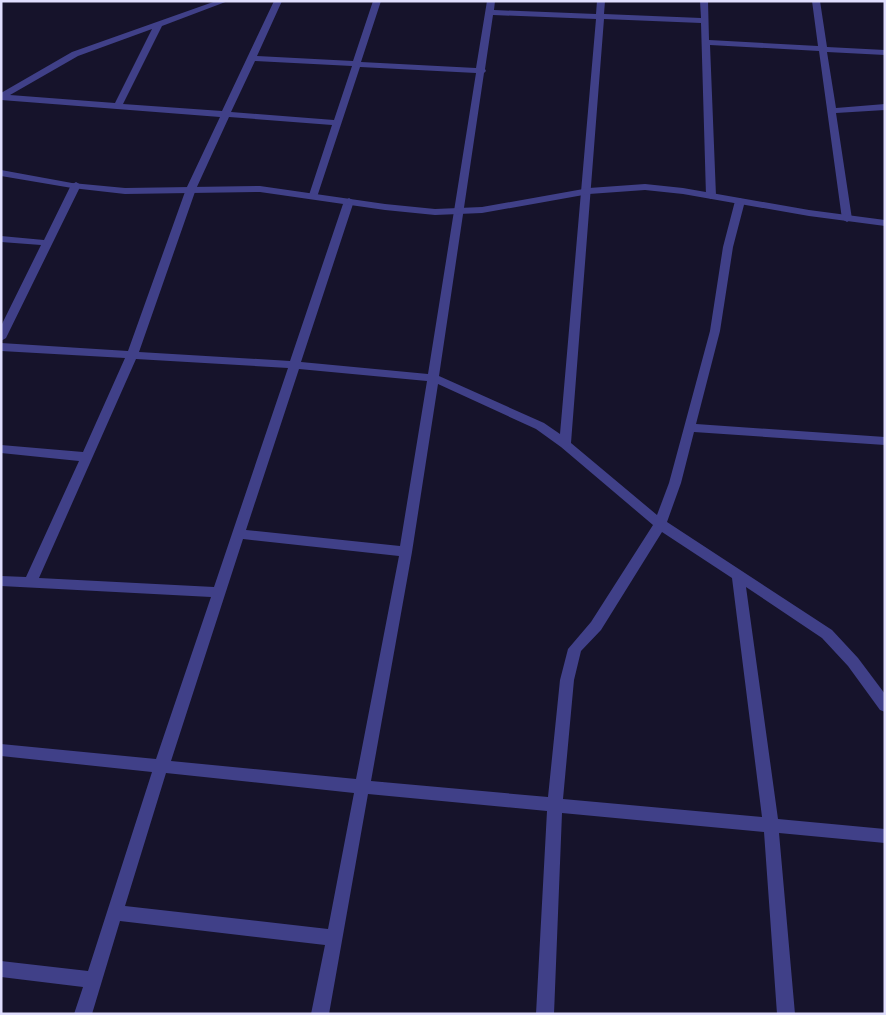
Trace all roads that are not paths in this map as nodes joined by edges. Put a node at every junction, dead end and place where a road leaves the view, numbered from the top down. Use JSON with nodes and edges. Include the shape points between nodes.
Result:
{"nodes":[{"id":1,"x":224,"y":1,"type":"edge"},
{"id":2,"x":278,"y":1,"type":"edge"},
{"id":3,"x":377,"y":1,"type":"edge"},
{"id":4,"x":602,"y":1,"type":"edge"},
{"id":5,"x":704,"y":1,"type":"edge"},
{"id":6,"x":816,"y":1,"type":"edge"},
{"id":7,"x":490,"y":7,"type":"edge"},
{"id":8,"x":601,"y":16,"type":"junction"},
{"id":9,"x":704,"y":21,"type":"junction"},
{"id":10,"x":159,"y":24,"type":"junction"},
{"id":11,"x":706,"y":42,"type":"junction"},
{"id":12,"x":823,"y":48,"type":"junction"},
{"id":13,"x":885,"y":53,"type":"edge"},
{"id":14,"x":252,"y":58,"type":"junction"},
{"id":15,"x":356,"y":65,"type":"junction"},
{"id":16,"x":482,"y":71,"type":"junction"},
{"id":17,"x":1,"y":97,"type":"edge"},
{"id":18,"x":118,"y":106,"type":"junction"},
{"id":19,"x":885,"y":107,"type":"edge"},
{"id":20,"x":832,"y":111,"type":"junction"},
{"id":21,"x":227,"y":114,"type":"junction"},
{"id":22,"x":337,"y":123,"type":"junction"},
{"id":23,"x":1,"y":174,"type":"edge"},
{"id":24,"x":76,"y":185,"type":"junction"},
{"id":25,"x":191,"y":189,"type":"junction"},
{"id":26,"x":587,"y":190,"type":"junction"},
{"id":27,"x":314,"y":195,"type":"junction"},
{"id":28,"x":711,"y":196,"type":"junction"},
{"id":29,"x":349,"y":201,"type":"junction"},
{"id":30,"x":740,"y":201,"type":"junction"},
{"id":31,"x":458,"y":212,"type":"junction"},
{"id":32,"x":847,"y":219,"type":"junction"},
{"id":33,"x":885,"y":223,"type":"edge"},
{"id":34,"x":1,"y":239,"type":"edge"},
{"id":35,"x":48,"y":243,"type":"junction"},
{"id":36,"x":1,"y":338,"type":"edge"},
{"id":37,"x":1,"y":347,"type":"edge"},
{"id":38,"x":132,"y":355,"type":"junction"},
{"id":39,"x":294,"y":365,"type":"junction"},
{"id":40,"x":434,"y":378,"type":"junction"},
{"id":41,"x":689,"y":428,"type":"junction"},
{"id":42,"x":885,"y":441,"type":"edge"},
{"id":43,"x":565,"y":444,"type":"junction"},
{"id":44,"x":1,"y":449,"type":"edge"},
{"id":45,"x":87,"y":457,"type":"junction"},
{"id":46,"x":660,"y":524,"type":"junction"},
{"id":47,"x":238,"y":534,"type":"junction"},
{"id":48,"x":406,"y":552,"type":"junction"},
{"id":49,"x":738,"y":576,"type":"junction"},
{"id":50,"x":1,"y":581,"type":"edge"},
{"id":51,"x":30,"y":584,"type":"junction"},
{"id":52,"x":219,"y":592,"type":"junction"},
{"id":53,"x":885,"y":706,"type":"edge"},
{"id":54,"x":1,"y":750,"type":"edge"},
{"id":55,"x":161,"y":767,"type":"junction"},
{"id":56,"x":364,"y":787,"type":"junction"},
{"id":57,"x":554,"y":804,"type":"junction"},
{"id":58,"x":771,"y":824,"type":"junction"},
{"id":59,"x":885,"y":836,"type":"edge"},
{"id":60,"x":115,"y":913,"type":"junction"},
{"id":61,"x":332,"y":938,"type":"junction"},
{"id":62,"x":1,"y":969,"type":"edge"},
{"id":63,"x":94,"y":980,"type":"junction"},
{"id":64,"x":83,"y":1014,"type":"edge"},
{"id":65,"x":320,"y":1014,"type":"edge"},
{"id":66,"x":546,"y":1014,"type":"edge"},
{"id":67,"x":786,"y":1014,"type":"edge"}],
"edges":[{"from":1,"to":10,"type":"street"},
{"from":2,"to":14,"type":"street"},
{"from":3,"to":15,"type":"street"},
{"from":4,"to":8,"type":"street"},
{"from":5,"to":9,"type":"street"},
{"from":6,"to":12,"type":"street"},
{"from":7,"to":8,"type":"street"},
{"from":7,"to":16,"type":"street"},
{"from":8,"to":9,"type":"street"},
{"from":8,"to":26,"type":"street"},
{"from":9,"to":11,"type":"street"},
{"from":10,"to":17,"type":"street","via":[[75,54]]},
{"from":10,"to":18,"type":"street"},
{"from":11,"to":12,"type":"street"},
{"from":11,"to":28,"type":"street"},
{"from":12,"to":13,"type":"street"},
{"from":12,"to":20,"type":"street"},
{"from":14,"to":15,"type":"street"},
{"from":14,"to":21,"type":"street"},
{"from":15,"to":16,"type":"street"},
{"from":15,"to":22,"type":"street"},
{"from":16,"to":31,"type":"street"},
{"from":17,"to":18,"type":"street"},
{"from":18,"to":21,"type":"street"},
{"from":19,"to":20,"type":"street"},
{"from":20,"to":32,"type":"street"},
{"from":21,"to":22,"type":"street"},
{"from":21,"to":25,"type":"street"},
{"from":22,"to":27,"type":"street"},
{"from":23,"to":24,"type":"street"},
{"from":24,"to":25,"type":"street","via":[[144,192]]},
{"from":24,"to":35,"type":"street"},
{"from":25,"to":27,"type":"street","via":[[259,189]]},
{"from":25,"to":38,"type":"street"},
{"from":26,"to":28,"type":"street","via":[[634,187]]},
{"from":26,"to":31,"type":"street","via":[[527,203]]},
{"from":26,"to":43,"type":"street"},
{"from":27,"to":29,"type":"street"},
{"from":28,"to":30,"type":"street"},
{"from":29,"to":31,"type":"street","via":[[410,210]]},
{"from":29,"to":39,"type":"street"},
{"from":30,"to":32,"type":"street"},
{"from":30,"to":41,"type":"street","via":[[728,247],[715,331]]},
{"from":31,"to":40,"type":"street"},
{"from":32,"to":33,"type":"street"},
{"from":34,"to":35,"type":"street"},
{"from":35,"to":36,"type":"street"},
{"from":37,"to":38,"type":"street"},
{"from":38,"to":39,"type":"street"},
{"from":38,"to":45,"type":"street"},
{"from":39,"to":40,"type":"street"},
{"from":39,"to":47,"type":"street"},
{"from":40,"to":43,"type":"street","via":[[540,426]]},
{"from":40,"to":48,"type":"street"},
{"from":41,"to":42,"type":"street"},
{"from":41,"to":46,"type":"street","via":[[675,483]]},
{"from":43,"to":46,"type":"street"},
{"from":44,"to":45,"type":"street"},
{"from":45,"to":51,"type":"street"},
{"from":46,"to":49,"type":"street"},
{"from":46,"to":57,"type":"street","via":[[596,626],[575,649],[567,680]]},
{"from":47,"to":48,"type":"street"},
{"from":47,"to":52,"type":"street"},
{"from":48,"to":56,"type":"street"},
{"from":49,"to":53,"type":"street","via":[[827,634],[853,662]]},
{"from":49,"to":58,"type":"street"},
{"from":50,"to":51,"type":"street"},
{"from":51,"to":52,"type":"street"},
{"from":52,"to":55,"type":"street"},
{"from":54,"to":55,"type":"street"},
{"from":55,"to":56,"type":"street"},
{"from":55,"to":60,"type":"street"},
{"from":56,"to":57,"type":"street"},
{"from":56,"to":61,"type":"street"},
{"from":57,"to":58,"type":"street"},
{"from":57,"to":66,"type":"street"},
{"from":58,"to":59,"type":"street"},
{"from":58,"to":67,"type":"street"},
{"from":60,"to":61,"type":"street"},
{"from":60,"to":63,"type":"street"},
{"from":61,"to":65,"type":"street"},
{"from":62,"to":63,"type":"street"},
{"from":63,"to":64,"type":"street"}]}
